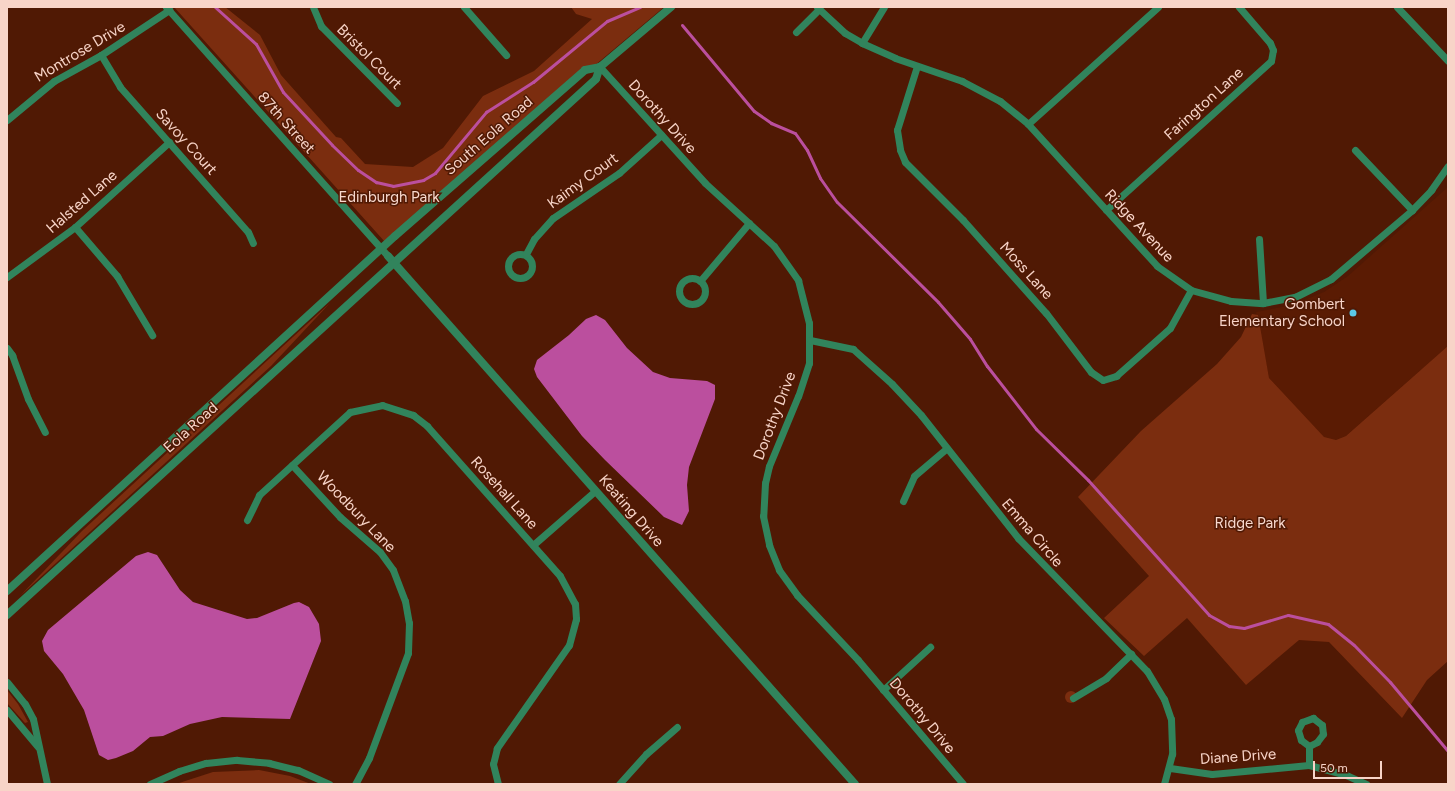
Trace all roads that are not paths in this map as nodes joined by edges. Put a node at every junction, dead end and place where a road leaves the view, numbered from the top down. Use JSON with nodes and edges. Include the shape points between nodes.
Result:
{"nodes":[{"id":1,"x":313,"y":7,"type":"edge"},
{"id":2,"x":464,"y":7,"type":"edge"},
{"id":3,"x":671,"y":7,"type":"edge"},
{"id":4,"x":884,"y":7,"type":"edge"},
{"id":5,"x":1158,"y":7,"type":"edge"},
{"id":6,"x":1239,"y":7,"type":"edge"},
{"id":7,"x":1397,"y":7,"type":"edge"},
{"id":8,"x":818,"y":8,"type":"edge"},
{"id":9,"x":168,"y":9,"type":"edge"},
{"id":10,"x":796,"y":32,"type":"dead end"},
{"id":11,"x":862,"y":43,"type":"junction"},
{"id":12,"x":102,"y":55,"type":"junction"},
{"id":13,"x":506,"y":55,"type":"dead end"},
{"id":14,"x":1448,"y":61,"type":"edge"},
{"id":15,"x":917,"y":66,"type":"junction"},
{"id":16,"x":600,"y":67,"type":"junction"},
{"id":17,"x":397,"y":103,"type":"dead end"},
{"id":18,"x":7,"y":120,"type":"edge"},
{"id":19,"x":1028,"y":124,"type":"junction"},
{"id":20,"x":661,"y":136,"type":"junction"},
{"id":21,"x":169,"y":142,"type":"junction"},
{"id":22,"x":1355,"y":150,"type":"dead end"},
{"id":23,"x":1448,"y":166,"type":"edge"},
{"id":24,"x":1106,"y":210,"type":"junction"},
{"id":25,"x":1412,"y":210,"type":"junction"},
{"id":26,"x":749,"y":223,"type":"junction"},
{"id":27,"x":75,"y":227,"type":"junction"},
{"id":28,"x":1259,"y":239,"type":"dead end"},
{"id":29,"x":253,"y":244,"type":"dead end"},
{"id":30,"x":381,"y":249,"type":"junction"},
{"id":31,"x":526,"y":254,"type":"dead end"},
{"id":32,"x":390,"y":259,"type":"junction"},
{"id":33,"x":7,"y":277,"type":"edge"},
{"id":34,"x":700,"y":281,"type":"dead end"},
{"id":35,"x":1191,"y":290,"type":"junction"},
{"id":36,"x":1263,"y":303,"type":"junction"},
{"id":37,"x":152,"y":335,"type":"dead end"},
{"id":38,"x":810,"y":340,"type":"junction"},
{"id":39,"x":7,"y":348,"type":"edge"},
{"id":40,"x":45,"y":432,"type":"dead end"},
{"id":41,"x":947,"y":448,"type":"junction"},
{"id":42,"x":292,"y":465,"type":"junction"},
{"id":43,"x":595,"y":491,"type":"junction"},
{"id":44,"x":902,"y":501,"type":"dead end"},
{"id":45,"x":247,"y":520,"type":"dead end"},
{"id":46,"x":533,"y":545,"type":"junction"},
{"id":47,"x":7,"y":591,"type":"edge"},
{"id":48,"x":7,"y":615,"type":"edge"},
{"id":49,"x":930,"y":647,"type":"dead end"},
{"id":50,"x":1131,"y":654,"type":"junction"},
{"id":51,"x":7,"y":682,"type":"edge"},
{"id":52,"x":883,"y":690,"type":"junction"},
{"id":53,"x":1073,"y":698,"type":"dead end"},
{"id":54,"x":7,"y":710,"type":"edge"},
{"id":55,"x":677,"y":726,"type":"dead end"},
{"id":56,"x":1309,"y":746,"type":"dead end"},
{"id":57,"x":38,"y":747,"type":"junction"},
{"id":58,"x":1309,"y":765,"type":"junction"},
{"id":59,"x":1170,"y":768,"type":"junction"},
{"id":60,"x":47,"y":784,"type":"edge"},
{"id":61,"x":150,"y":784,"type":"edge"},
{"id":62,"x":330,"y":784,"type":"edge"},
{"id":63,"x":355,"y":784,"type":"edge"},
{"id":64,"x":498,"y":784,"type":"edge"},
{"id":65,"x":619,"y":784,"type":"edge"},
{"id":66,"x":855,"y":784,"type":"edge"},
{"id":67,"x":963,"y":784,"type":"edge"},
{"id":68,"x":1164,"y":784,"type":"edge"},
{"id":69,"x":1366,"y":784,"type":"edge"}],
"edges":[{"from":1,"to":17,"type":"street","name":"Bristol Court","via":[[321,26]]},
{"from":2,"to":13,"type":"street"},
{"from":3,"to":16,"type":"street","name":"South Eola Road"},
{"from":4,"to":11,"type":"street"},
{"from":5,"to":19,"type":"street"},
{"from":6,"to":24,"type":"street","name":"Farington Lane","via":[[1270,43],[1273,50],[1271,61]]},
{"from":7,"to":14,"type":"street"},
{"from":8,"to":10,"type":"street"},
{"from":8,"to":11,"type":"street","name":"Ridge Avenue"},
{"from":9,"to":12,"type":"street","name":"Montrose Drive"},
{"from":9,"to":30,"type":"street","name":"87th Street"},
{"from":11,"to":15,"type":"street","name":"Ridge Avenue"},
{"from":12,"to":18,"type":"street","name":"Montrose Drive","via":[[54,81]]},
{"from":12,"to":21,"type":"street","name":"Savoy Court","via":[[120,87]]},
{"from":15,"to":19,"type":"street","name":"Ridge Avenue","via":[[982,90]]},
{"from":15,"to":35,"type":"street","name":"Moss Lane","via":[[897,130],[905,162],[963,220],[1046,313],[1091,372],[1103,380],[1116,376],[1170,328]]},
{"from":16,"to":20,"type":"street","name":"Dorothy Drive"},
{"from":16,"to":30,"type":"street","name":"South Eola Road","via":[[585,70]]},
{"from":16,"to":32,"type":"street","name":"South Eola Road","via":[[596,79]]},
{"from":19,"to":24,"type":"street","name":"Ridge Avenue"},
{"from":20,"to":26,"type":"street","name":"Dorothy Drive","via":[[705,183]]},
{"from":20,"to":31,"type":"street","name":"Kaimy Court","via":[[619,173],[553,218],[534,239]]},
{"from":21,"to":27,"type":"street","name":"Halsted Lane"},
{"from":21,"to":29,"type":"street","name":"Savoy Court","via":[[248,232]]},
{"from":22,"to":25,"type":"street"},
{"from":23,"to":25,"type":"street","name":"Ridge Avenue","via":[[1431,190]]},
{"from":24,"to":35,"type":"street","name":"Ridge Avenue","via":[[1157,266]]},
{"from":25,"to":36,"type":"street","name":"Ridge Avenue","via":[[1326,283],[1295,297]]},
{"from":26,"to":34,"type":"street"},
{"from":26,"to":38,"type":"street","name":"Dorothy Drive","via":[[774,246],[798,280],[807,308]]},
{"from":27,"to":33,"type":"street","name":"Halsted Lane"},
{"from":27,"to":37,"type":"street","via":[[117,276]]},
{"from":28,"to":36,"type":"street"},
{"from":30,"to":32,"type":"street","name":"87th Street"},
{"from":30,"to":47,"type":"street","name":"Eola Road"},
{"from":32,"to":43,"type":"street","name":"Keating Drive"},
{"from":32,"to":48,"type":"street","name":"Eola Road"},
{"from":35,"to":36,"type":"street","name":"Ridge Avenue","via":[[1231,301]]},
{"from":38,"to":41,"type":"street","name":"Emma Circle","via":[[847,346],[864,356],[906,398]]},
{"from":38,"to":52,"type":"street","name":"Dorothy Drive","via":[[804,380],[769,466],[763,499],[766,532],[779,570],[788,583]]},
{"from":39,"to":40,"type":"street"},
{"from":41,"to":44,"type":"street","via":[[914,476]]},
{"from":41,"to":50,"type":"street","name":"Emma Circle","via":[[1018,538]]},
{"from":42,"to":45,"type":"street","name":"Rosehall Lane","via":[[259,495]]},
{"from":42,"to":46,"type":"street","name":"Rosehall Lane","via":[[350,412],[367,406],[397,408],[413,415],[427,426]]},
{"from":42,"to":63,"type":"street","name":"Woodbury Lane","via":[[340,517],[380,552],[393,570],[405,601],[409,623],[408,653],[369,758]]},
{"from":43,"to":46,"type":"street"},
{"from":43,"to":66,"type":"street","name":"Keating Drive"},
{"from":46,"to":64,"type":"street","name":"Rosehall Lane","via":[[569,590],[575,604],[575,629],[569,645],[497,748],[493,764]]},
{"from":49,"to":52,"type":"street"},
{"from":50,"to":53,"type":"street","via":[[1106,678]]},
{"from":50,"to":59,"type":"street","name":"Emma Circle","via":[[1154,679],[1164,699],[1172,729]]},
{"from":51,"to":57,"type":"street","via":[[25,704],[33,719]]},
{"from":52,"to":67,"type":"street","name":"Dorothy Drive"},
{"from":54,"to":57,"type":"street"},
{"from":55,"to":65,"type":"street","via":[[646,754]]},
{"from":56,"to":58,"type":"street"},
{"from":57,"to":60,"type":"street"},
{"from":58,"to":59,"type":"street","name":"Diane Drive","via":[[1212,774]]},
{"from":58,"to":69,"type":"street","name":"Diane Drive","via":[[1346,775]]},
{"from":59,"to":68,"type":"street","name":"Emma Circle"},
{"from":61,"to":62,"type":"street","via":[[179,770],[237,760],[269,763],[298,770]]}]}
